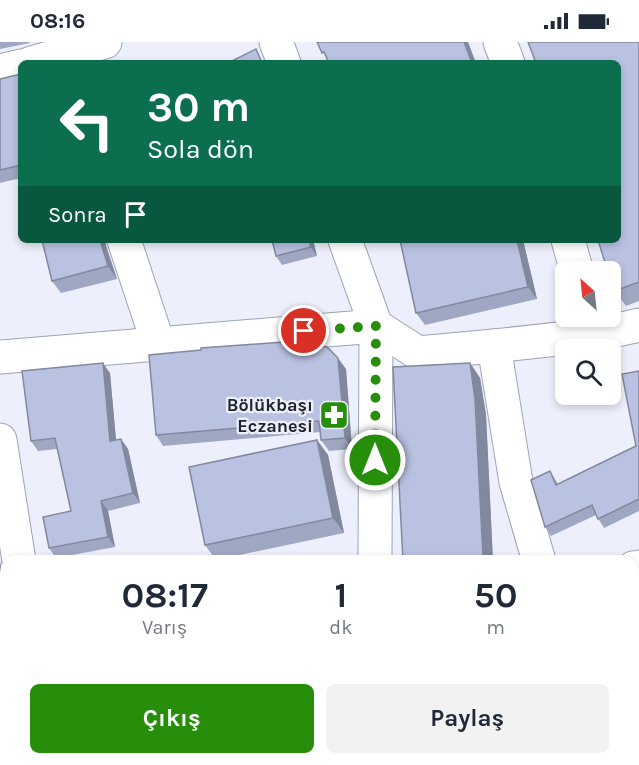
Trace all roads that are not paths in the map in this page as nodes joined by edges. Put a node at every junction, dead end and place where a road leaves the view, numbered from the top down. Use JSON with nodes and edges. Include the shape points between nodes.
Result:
{"nodes":[{"id":1,"x":105,"y":42,"type":"edge"},
{"id":2,"x":276,"y":42,"type":"edge"},
{"id":3,"x":500,"y":42,"type":"edge"},
{"id":4,"x":52,"y":60,"type":"edge"},
{"id":5,"x":283,"y":60,"type":"edge"},
{"id":6,"x":507,"y":60,"type":"edge"},
{"id":7,"x":18,"y":67,"type":"edge"},
{"id":8,"x":0,"y":71,"type":"edge"},
{"id":9,"x":125,"y":243,"type":"edge"},
{"id":10,"x":346,"y":243,"type":"edge"},
{"id":11,"x":569,"y":243,"type":"edge"},
{"id":12,"x":574,"y":261,"type":"edge"},
{"id":13,"x":621,"y":325,"type":"edge"},
{"id":14,"x":639,"y":325,"type":"edge"},
{"id":15,"x":376,"y":326,"type":"junction"},
{"id":16,"x":588,"y":327,"type":"edge"},
{"id":17,"x":158,"y":343,"type":"junction"},
{"id":18,"x":494,"y":346,"type":"junction"},
{"id":19,"x":0,"y":357,"type":"edge"},
{"id":20,"x":0,"y":440,"type":"edge"},
{"id":21,"x":18,"y":555,"type":"edge"},
{"id":22,"x":375,"y":555,"type":"edge"},
{"id":23,"x":537,"y":555,"type":"edge"}],
"edges":[{"from":1,"to":4,"type":"street"},
{"from":2,"to":5,"type":"street"},
{"from":3,"to":6,"type":"street"},
{"from":7,"to":8,"type":"street"},
{"from":9,"to":17,"type":"street"},
{"from":10,"to":15,"type":"street"},
{"from":11,"to":12,"type":"street"},
{"from":13,"to":14,"type":"street"},
{"from":15,"to":17,"type":"street"},
{"from":15,"to":18,"type":"street","via":[[418,353]]},
{"from":15,"to":22,"type":"street"},
{"from":16,"to":18,"type":"street"},
{"from":17,"to":19,"type":"street"},
{"from":18,"to":23,"type":"street","via":[[516,482]]},
{"from":20,"to":21,"type":"street"}]}
